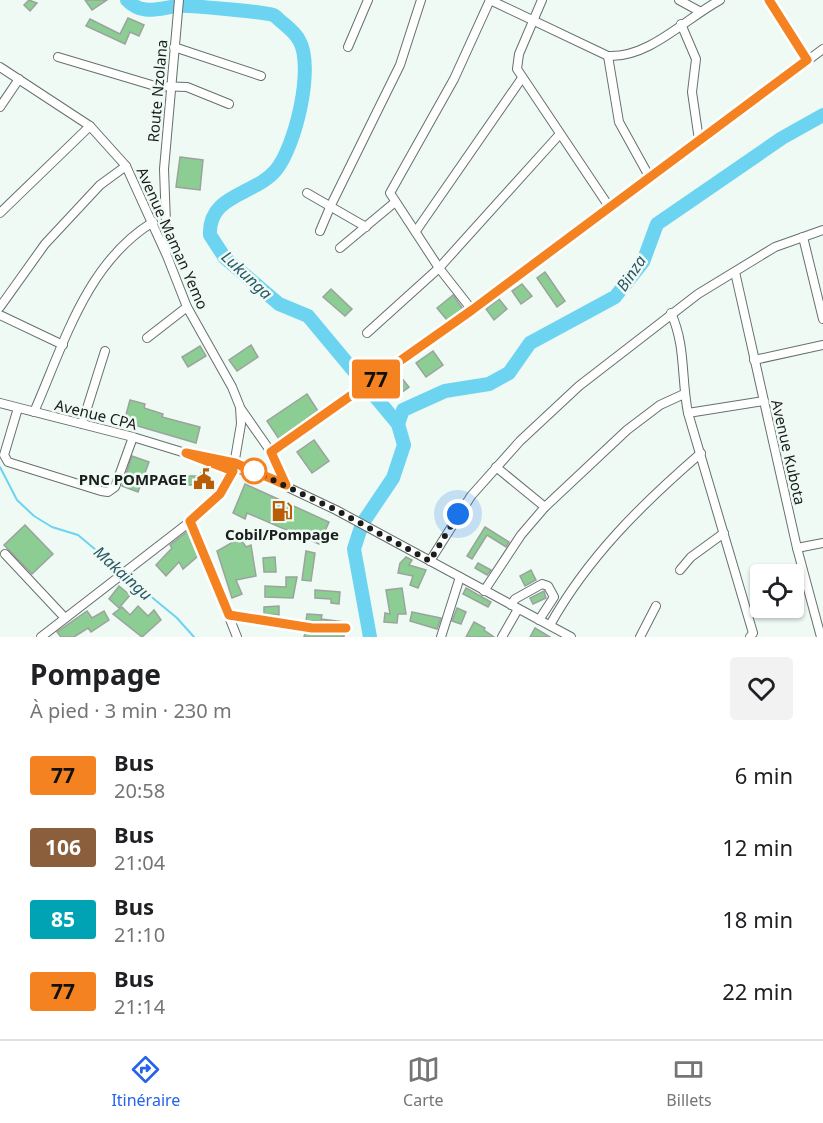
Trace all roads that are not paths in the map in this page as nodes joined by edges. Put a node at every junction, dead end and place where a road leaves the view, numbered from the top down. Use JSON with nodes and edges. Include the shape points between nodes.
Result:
{"nodes":[{"id":1,"x":179,"y":0,"type":"edge"},
{"id":2,"x":368,"y":0,"type":"edge"},
{"id":3,"x":421,"y":0,"type":"edge"},
{"id":4,"x":490,"y":0,"type":"edge"},
{"id":5,"x":542,"y":0,"type":"edge"},
{"id":6,"x":680,"y":0,"type":"edge"},
{"id":7,"x":720,"y":0,"type":"edge"},
{"id":8,"x":769,"y":0,"type":"edge"},
{"id":9,"x":699,"y":11,"type":"junction"},
{"id":10,"x":534,"y":21,"type":"junction"},
{"id":11,"x":681,"y":24,"type":"junction"},
{"id":12,"x":174,"y":47,"type":"junction"},
{"id":13,"x":348,"y":47,"type":"dead end"},
{"id":14,"x":823,"y":49,"type":"edge"},
{"id":15,"x":608,"y":56,"type":"junction"},
{"id":16,"x":58,"y":57,"type":"dead end"},
{"id":17,"x":807,"y":60,"type":"junction"},
{"id":18,"x":0,"y":67,"type":"edge"},
{"id":19,"x":261,"y":76,"type":"dead end"},
{"id":20,"x":522,"y":78,"type":"junction"},
{"id":21,"x":19,"y":79,"type":"junction"},
{"id":22,"x":170,"y":87,"type":"junction"},
{"id":23,"x":229,"y":104,"type":"dead end"},
{"id":24,"x":0,"y":108,"type":"edge"},
{"id":25,"x":90,"y":126,"type":"junction"},
{"id":26,"x":560,"y":135,"type":"junction"},
{"id":27,"x":699,"y":140,"type":"junction"},
{"id":28,"x":126,"y":166,"type":"junction"},
{"id":29,"x":650,"y":178,"type":"junction"},
{"id":30,"x":307,"y":193,"type":"dead end"},
{"id":31,"x":394,"y":203,"type":"junction"},
{"id":32,"x":330,"y":205,"type":"junction"},
{"id":33,"x":610,"y":207,"type":"junction"},
{"id":34,"x":0,"y":213,"type":"edge"},
{"id":35,"x":153,"y":222,"type":"junction"},
{"id":36,"x":366,"y":228,"type":"junction"},
{"id":37,"x":823,"y":230,"type":"edge"},
{"id":38,"x":320,"y":231,"type":"dead end"},
{"id":39,"x":416,"y":231,"type":"junction"},
{"id":40,"x":803,"y":237,"type":"junction"},
{"id":41,"x":340,"y":248,"type":"dead end"},
{"id":42,"x":167,"y":256,"type":"junction"},
{"id":43,"x":439,"y":268,"type":"junction"},
{"id":44,"x":735,"y":272,"type":"junction"},
{"id":45,"x":0,"y":307,"type":"edge"},
{"id":46,"x":187,"y":308,"type":"junction"},
{"id":47,"x":472,"y":310,"type":"junction"},
{"id":48,"x":671,"y":313,"type":"junction"},
{"id":49,"x":0,"y":315,"type":"edge"},
{"id":50,"x":823,"y":319,"type":"edge"},
{"id":51,"x":367,"y":333,"type":"dead end"},
{"id":52,"x":147,"y":338,"type":"dead end"},
{"id":53,"x":63,"y":345,"type":"junction"},
{"id":54,"x":823,"y":345,"type":"edge"},
{"id":55,"x":105,"y":351,"type":"dead end"},
{"id":56,"x":754,"y":360,"type":"junction"},
{"id":57,"x":684,"y":394,"type":"junction"},
{"id":58,"x":764,"y":401,"type":"junction"},
{"id":59,"x":0,"y":403,"type":"edge"},
{"id":60,"x":240,"y":407,"type":"junction"},
{"id":61,"x":18,"y":408,"type":"junction"},
{"id":62,"x":34,"y":412,"type":"junction"},
{"id":63,"x":688,"y":413,"type":"junction"},
{"id":64,"x":82,"y":424,"type":"junction"},
{"id":65,"x":133,"y":437,"type":"junction"},
{"id":66,"x":271,"y":452,"type":"junction"},
{"id":67,"x":186,"y":453,"type":"junction"},
{"id":68,"x":701,"y":453,"type":"junction"},
{"id":69,"x":234,"y":467,"type":"junction"},
{"id":70,"x":496,"y":467,"type":"junction"},
{"id":71,"x":269,"y":478,"type":"junction"},
{"id":72,"x":286,"y":485,"type":"junction"},
{"id":73,"x":545,"y":507,"type":"junction"},
{"id":74,"x":190,"y":521,"type":"junction"},
{"id":75,"x":724,"y":532,"type":"junction"},
{"id":76,"x":823,"y":543,"type":"edge"},
{"id":77,"x":797,"y":548,"type":"junction"},
{"id":78,"x":5,"y":554,"type":"dead end"},
{"id":79,"x":430,"y":561,"type":"junction"},
{"id":80,"x":680,"y":570,"type":"dead end"},
{"id":81,"x":460,"y":578,"type":"junction"},
{"id":82,"x":484,"y":591,"type":"junction"},
{"id":83,"x":657,"y":606,"type":"dead end"},
{"id":84,"x":514,"y":607,"type":"junction"},
{"id":85,"x":229,"y":615,"type":"junction"},
{"id":86,"x":65,"y":618,"type":"junction"},
{"id":87,"x":539,"y":620,"type":"junction"},
{"id":88,"x":550,"y":625,"type":"junction"},
{"id":89,"x":346,"y":628,"type":"dead end"},
{"id":90,"x":50,"y":634,"type":"edge"},
{"id":91,"x":41,"y":637,"type":"edge"},
{"id":92,"x":237,"y":637,"type":"edge"},
{"id":93,"x":441,"y":637,"type":"edge"},
{"id":94,"x":502,"y":637,"type":"edge"},
{"id":95,"x":571,"y":637,"type":"edge"},
{"id":96,"x":640,"y":637,"type":"edge"},
{"id":97,"x":750,"y":637,"type":"edge"},
{"id":98,"x":821,"y":637,"type":"edge"}],
"edges":[{"from":1,"to":12,"type":"street","name":"Route Nzolana"},
{"from":2,"to":13,"type":"street"},
{"from":3,"to":32,"type":"street","via":[[400,65]]},
{"from":4,"to":10,"type":"street"},
{"from":4,"to":31,"type":"street","via":[[454,79],[391,188]]},
{"from":5,"to":10,"type":"street"},
{"from":6,"to":9,"type":"street"},
{"from":7,"to":9,"type":"street"},
{"from":8,"to":17,"type":"street"},
{"from":9,"to":11,"type":"street"},
{"from":10,"to":15,"type":"street"},
{"from":10,"to":20,"type":"street","via":[[517,62]]},
{"from":11,"to":15,"type":"street","via":[[636,52]]},
{"from":11,"to":27,"type":"street","via":[[696,59],[692,92]]},
{"from":12,"to":19,"type":"street"},
{"from":12,"to":22,"type":"street","name":"Route Nzolana"},
{"from":14,"to":17,"type":"street"},
{"from":15,"to":29,"type":"street","via":[[619,122]]},
{"from":16,"to":22,"type":"street"},
{"from":17,"to":27,"type":"street"},
{"from":18,"to":21,"type":"street","name":"Avenue Maman Yemo"},
{"from":20,"to":26,"type":"street"},
{"from":20,"to":39,"type":"street"},
{"from":21,"to":24,"type":"street"},
{"from":21,"to":25,"type":"street","name":"Avenue Maman Yemo"},
{"from":22,"to":23,"type":"street","via":[[187,87]]},
{"from":22,"to":42,"type":"street","name":"Route Nzolana","via":[[164,169]]},
{"from":25,"to":28,"type":"street","name":"Avenue Maman Yemo"},
{"from":25,"to":34,"type":"street"},
{"from":26,"to":33,"type":"street"},
{"from":26,"to":43,"type":"street"},
{"from":27,"to":29,"type":"street"},
{"from":28,"to":35,"type":"street","name":"Avenue Maman Yemo"},
{"from":28,"to":45,"type":"street","via":[[64,222]]},
{"from":29,"to":33,"type":"street"},
{"from":30,"to":32,"type":"street"},
{"from":31,"to":36,"type":"street"},
{"from":31,"to":39,"type":"street"},
{"from":32,"to":36,"type":"street"},
{"from":32,"to":38,"type":"street"},
{"from":33,"to":47,"type":"street"},
{"from":35,"to":42,"type":"street","name":"Avenue Maman Yemo"},
{"from":35,"to":53,"type":"street","via":[[127,241],[101,272]]},
{"from":36,"to":41,"type":"street"},
{"from":37,"to":40,"type":"street"},
{"from":39,"to":43,"type":"street"},
{"from":40,"to":44,"type":"street","via":[[775,247]]},
{"from":40,"to":50,"type":"street"},
{"from":42,"to":46,"type":"street","name":"Avenue Maman Yemo"},
{"from":43,"to":47,"type":"street"},
{"from":43,"to":51,"type":"street"},
{"from":44,"to":48,"type":"street"},
{"from":44,"to":56,"type":"street","name":"Avenue Kubota"},
{"from":46,"to":52,"type":"street"},
{"from":46,"to":60,"type":"street","name":"Avenue Maman Yemo","via":[[215,353]]},
{"from":47,"to":66,"type":"street"},
{"from":48,"to":57,"type":"street","via":[[684,352]]},
{"from":48,"to":70,"type":"street","via":[[579,386]]},
{"from":49,"to":53,"type":"street"},
{"from":53,"to":62,"type":"street"},
{"from":54,"to":56,"type":"street"},
{"from":55,"to":64,"type":"street"},
{"from":56,"to":58,"type":"street","name":"Avenue Kubota"},
{"from":57,"to":63,"type":"street"},
{"from":57,"to":73,"type":"street","via":[[660,405],[627,430]]},
{"from":58,"to":63,"type":"street"},
{"from":58,"to":77,"type":"street","name":"Avenue Kubota"},
{"from":59,"to":61,"type":"street","name":"Avenue CPA"},
{"from":60,"to":66,"type":"street"},
{"from":60,"to":69,"type":"street","name":"Avenue Maman Yemo"},
{"from":61,"to":62,"type":"street","name":"Avenue CPA"},
{"from":61,"to":65,"type":"street","via":[[4,455],[8,462],[101,491],[115,487]]},
{"from":62,"to":64,"type":"street","name":"Avenue CPA"},
{"from":63,"to":68,"type":"street"},
{"from":64,"to":65,"type":"street","name":"Avenue CPA"},
{"from":65,"to":67,"type":"street","name":"Avenue CPA"},
{"from":66,"to":72,"type":"street"},
{"from":67,"to":69,"type":"street"},
{"from":67,"to":71,"type":"street","bridge":true},
{"from":68,"to":75,"type":"street"},
{"from":68,"to":88,"type":"street","via":[[606,543],[570,589]]},
{"from":69,"to":71,"type":"street"},
{"from":69,"to":74,"type":"street","via":[[220,494]]},
{"from":70,"to":73,"type":"street"},
{"from":70,"to":79,"type":"street","via":[[458,514]]},
{"from":71,"to":72,"type":"street"},
{"from":72,"to":79,"type":"street"},
{"from":73,"to":82,"type":"street"},
{"from":74,"to":85,"type":"street"},
{"from":74,"to":86,"type":"street"},
{"from":75,"to":80,"type":"street"},
{"from":75,"to":97,"type":"street","via":[[753,633]]},
{"from":76,"to":77,"type":"street"},
{"from":77,"to":98,"type":"street","name":"Avenue Kubota"},
{"from":78,"to":86,"type":"street"},
{"from":79,"to":81,"type":"street"},
{"from":81,"to":82,"type":"street"},
{"from":81,"to":93,"type":"street"},
{"from":82,"to":84,"type":"street"},
{"from":83,"to":96,"type":"street"},
{"from":84,"to":87,"type":"street"},
{"from":84,"to":87,"type":"street","via":[[515,599],[542,584],[548,586],[554,597]]},
{"from":84,"to":94,"type":"street"},
{"from":85,"to":89,"type":"street","via":[[312,628]]},
{"from":85,"to":92,"type":"street"},
{"from":86,"to":90,"type":"street"},
{"from":87,"to":88,"type":"street"},
{"from":88,"to":95,"type":"street"},
{"from":90,"to":91,"type":"street"}]}
